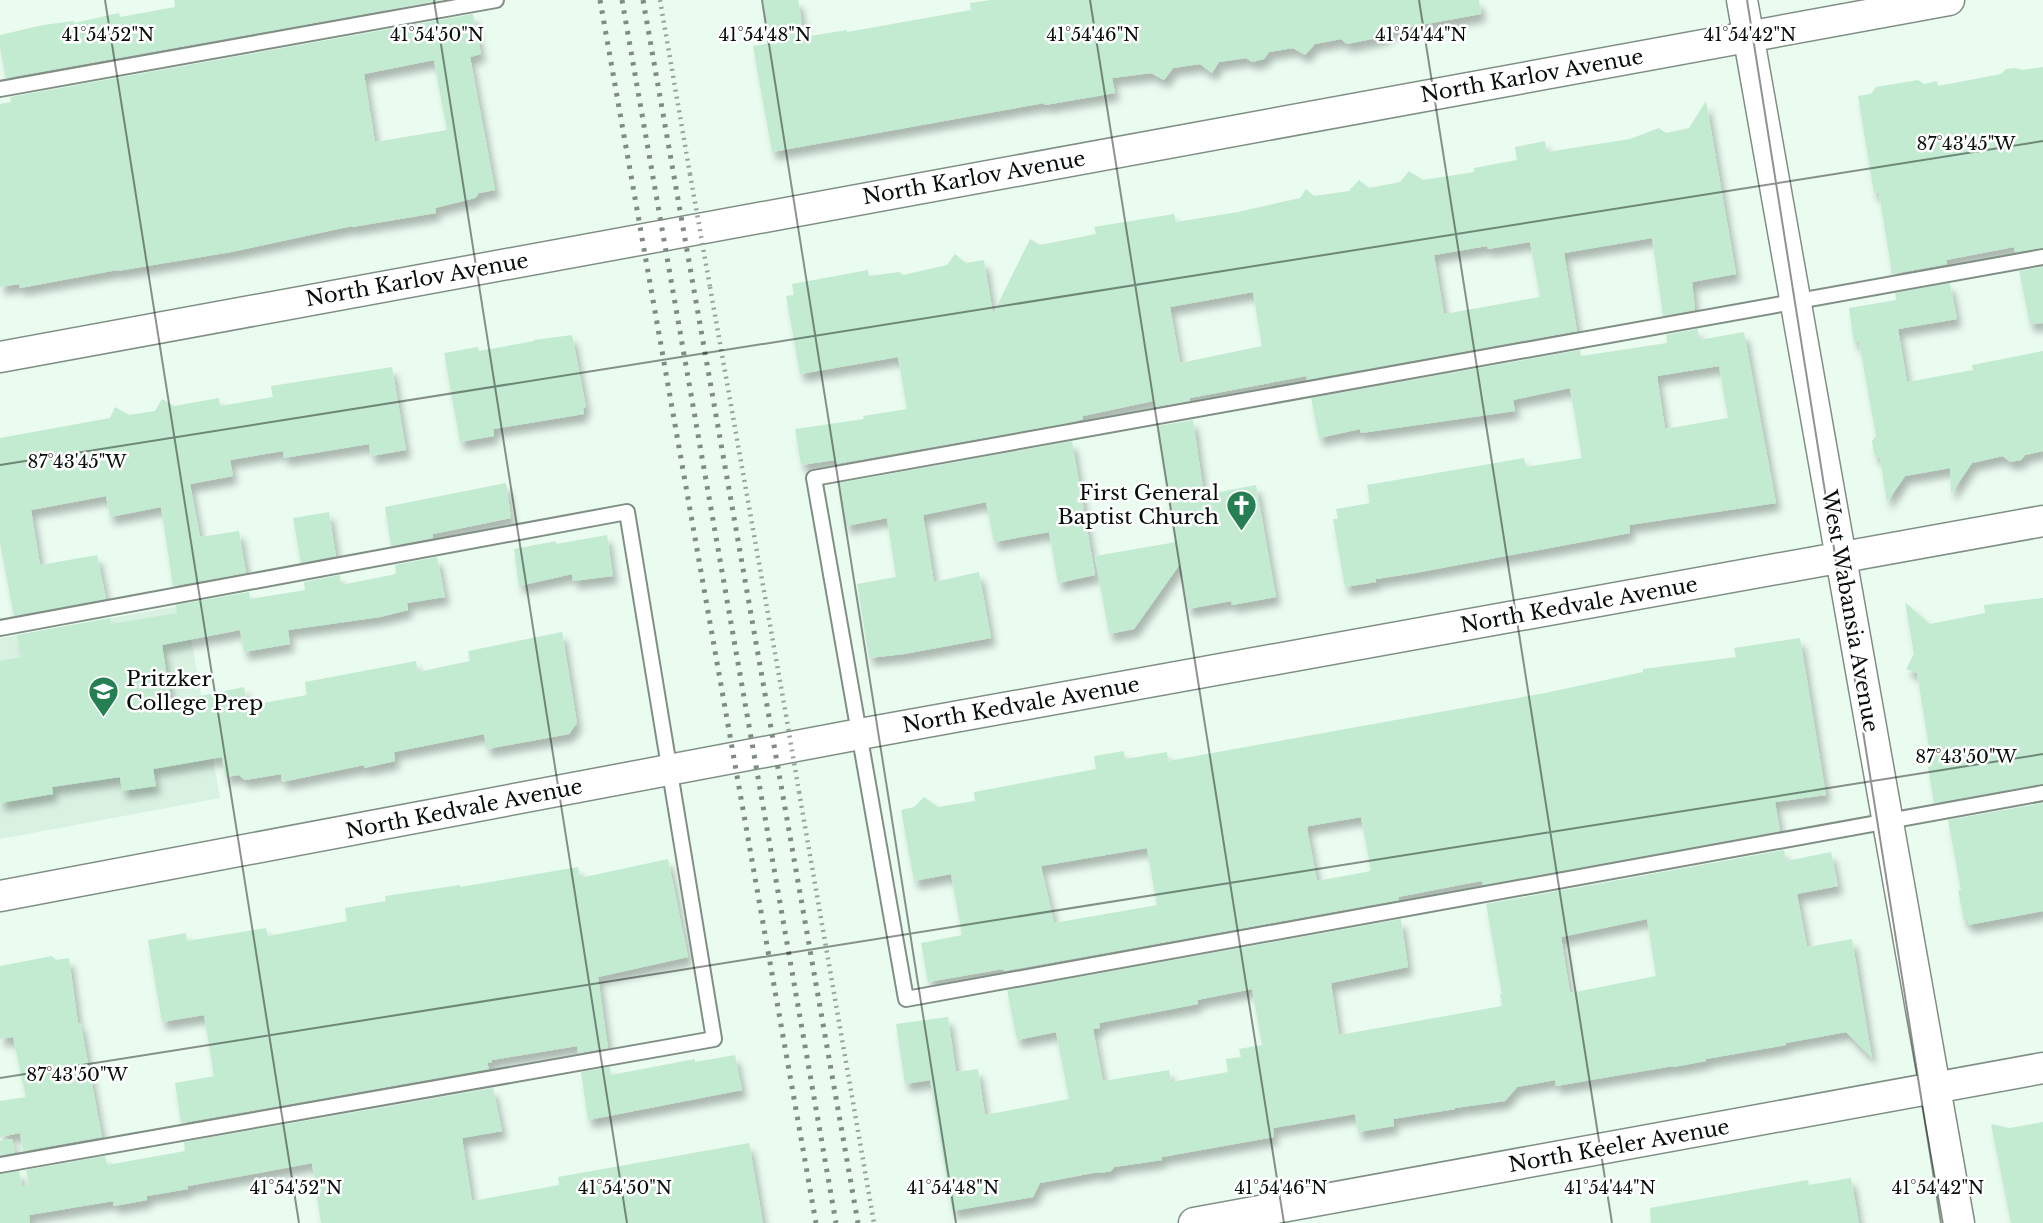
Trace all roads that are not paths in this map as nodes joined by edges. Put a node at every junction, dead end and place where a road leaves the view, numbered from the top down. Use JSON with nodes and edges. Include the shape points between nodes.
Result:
{"nodes":[{"id":1,"x":496,"y":0,"type":"edge"},
{"id":2,"x":1742,"y":0,"type":"edge"},
{"id":3,"x":1949,"y":0,"type":"edge"},
{"id":4,"x":1748,"y":36,"type":"junction"},
{"id":5,"x":0,"y":89,"type":"edge"},
{"id":6,"x":2043,"y":257,"type":"edge"},
{"id":7,"x":1795,"y":301,"type":"junction"},
{"id":8,"x":0,"y":357,"type":"edge"},
{"id":9,"x":2043,"y":521,"type":"edge"},
{"id":10,"x":1840,"y":558,"type":"junction"},
{"id":11,"x":0,"y":628,"type":"edge"},
{"id":12,"x":860,"y":734,"type":"junction"},
{"id":13,"x":669,"y":771,"type":"junction"},
{"id":14,"x":2043,"y":793,"type":"edge"},
{"id":15,"x":1887,"y":821,"type":"junction"},
{"id":16,"x":0,"y":896,"type":"edge"},
{"id":17,"x":2043,"y":1068,"type":"edge"},
{"id":18,"x":1934,"y":1088,"type":"junction"},
{"id":19,"x":0,"y":1165,"type":"edge"},
{"id":20,"x":1194,"y":1223,"type":"edge"},
{"id":21,"x":1959,"y":1223,"type":"edge"}],
"edges":[{"from":1,"to":5,"type":"lane"},
{"from":2,"to":4,"type":"street","name":"West Wabansia Avenue"},
{"from":3,"to":4,"type":"street","name":"North Karlov Avenue"},
{"from":4,"to":7,"type":"street","name":"West Wabansia Avenue"},
{"from":4,"to":8,"type":"street","name":"North Karlov Avenue"},
{"from":6,"to":7,"type":"lane"},
{"from":7,"to":10,"type":"street","name":"West Wabansia Avenue"},
{"from":7,"to":12,"type":"lane","via":[[814,478]]},
{"from":9,"to":10,"type":"street","name":"North Kedvale Avenue"},
{"from":10,"to":12,"type":"street","name":"North Kedvale Avenue"},
{"from":10,"to":15,"type":"street","name":"West Wabansia Avenue"},
{"from":11,"to":13,"type":"lane","via":[[626,512]]},
{"from":12,"to":13,"type":"street","name":"North Kedvale Avenue"},
{"from":12,"to":15,"type":"lane","via":[[906,999]]},
{"from":13,"to":16,"type":"street","name":"North Kedvale Avenue"},
{"from":13,"to":19,"type":"lane","via":[[714,1039]]},
{"from":14,"to":15,"type":"lane"},
{"from":15,"to":18,"type":"street","name":"West Wabansia Avenue"},
{"from":17,"to":18,"type":"street","name":"North Keeler Avenue"},
{"from":18,"to":20,"type":"street","name":"North Keeler Avenue"},
{"from":18,"to":21,"type":"street","name":"West Wabansia Avenue"}]}
